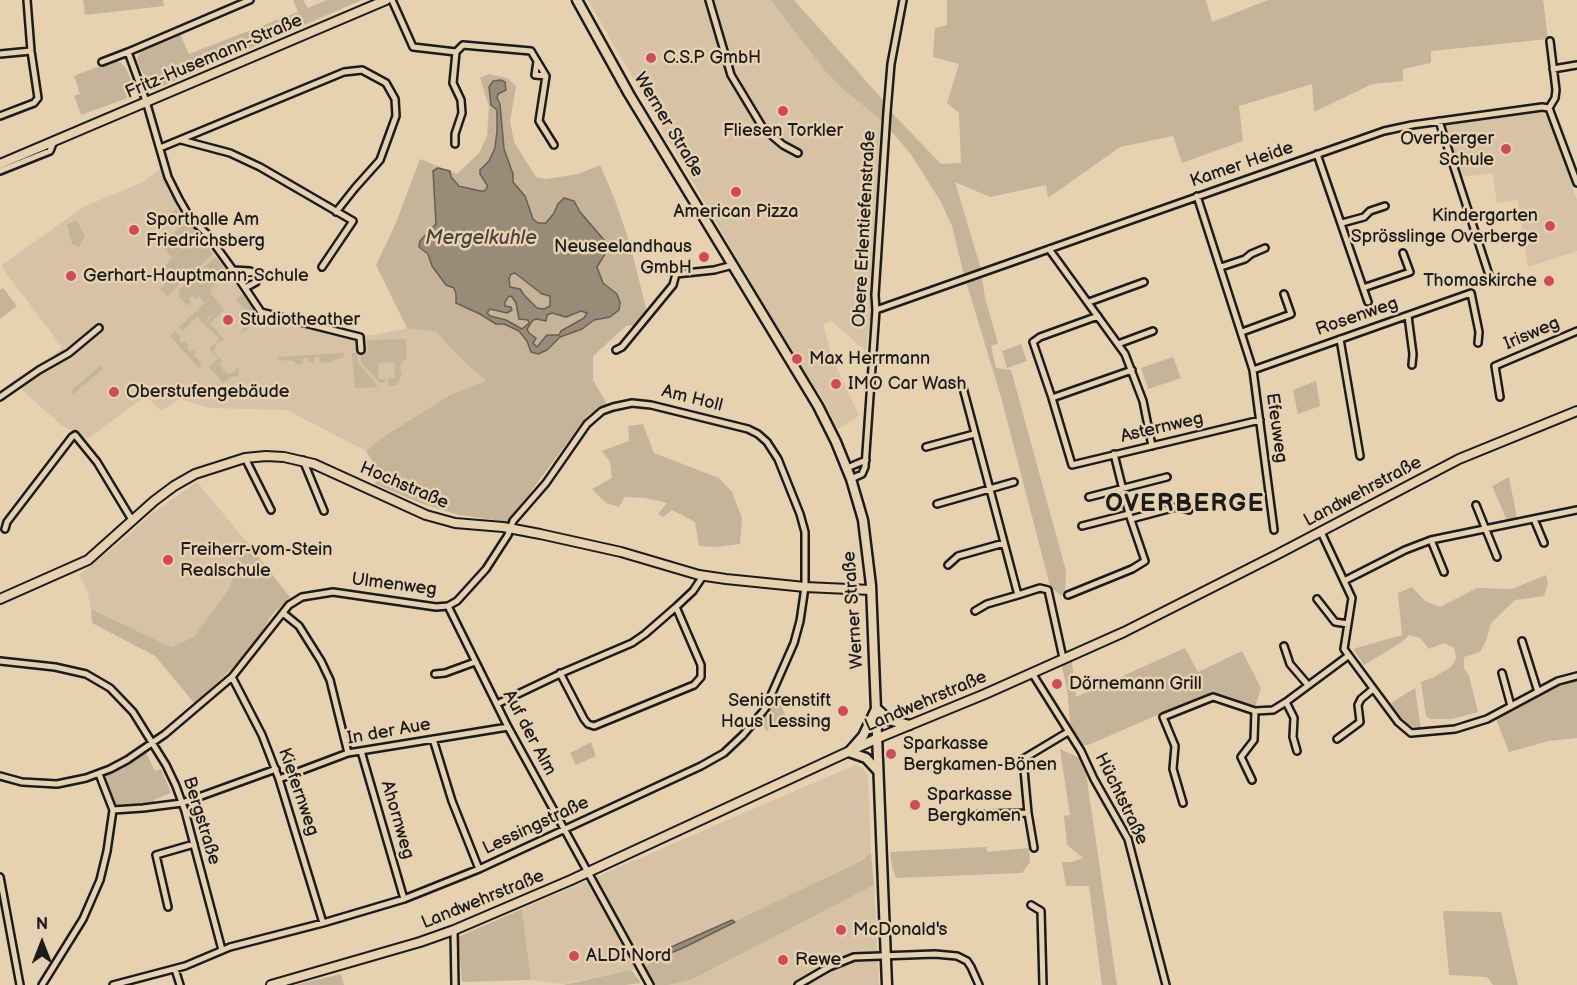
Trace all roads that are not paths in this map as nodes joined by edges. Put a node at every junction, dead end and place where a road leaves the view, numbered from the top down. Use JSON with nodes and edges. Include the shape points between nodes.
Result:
{"nodes":[{"id":1,"x":27,"y":0,"type":"edge"},
{"id":2,"x":250,"y":0,"type":"edge"},
{"id":3,"x":386,"y":0,"type":"edge"},
{"id":4,"x":392,"y":0,"type":"edge"},
{"id":5,"x":577,"y":0,"type":"edge"},
{"id":6,"x":709,"y":0,"type":"edge"},
{"id":7,"x":903,"y":0,"type":"edge"},
{"id":8,"x":1550,"y":41,"type":"dead end"},
{"id":9,"x":31,"y":51,"type":"junction"},
{"id":10,"x":128,"y":52,"type":"junction"},
{"id":11,"x":456,"y":52,"type":"junction"},
{"id":12,"x":0,"y":54,"type":"edge"},
{"id":13,"x":102,"y":62,"type":"dead end"},
{"id":14,"x":1577,"y":65,"type":"edge"},
{"id":15,"x":1553,"y":69,"type":"junction"},
{"id":16,"x":146,"y":101,"type":"junction"},
{"id":17,"x":1549,"y":108,"type":"junction"},
{"id":18,"x":0,"y":116,"type":"edge"},
{"id":19,"x":1439,"y":121,"type":"junction"},
{"id":20,"x":181,"y":140,"type":"junction"},
{"id":21,"x":54,"y":141,"type":"junction"},
{"id":22,"x":455,"y":144,"type":"dead end"},
{"id":23,"x":554,"y":145,"type":"dead end"},
{"id":24,"x":160,"y":148,"type":"junction"},
{"id":25,"x":798,"y":153,"type":"dead end"},
{"id":26,"x":1317,"y":154,"type":"junction"},
{"id":27,"x":0,"y":164,"type":"edge"},
{"id":28,"x":1574,"y":165,"type":"edge"},
{"id":29,"x":0,"y":171,"type":"edge"},
{"id":30,"x":1577,"y":183,"type":"edge"},
{"id":31,"x":1197,"y":196,"type":"junction"},
{"id":32,"x":1385,"y":206,"type":"dead end"},
{"id":33,"x":336,"y":212,"type":"junction"},
{"id":34,"x":1342,"y":224,"type":"junction"},
{"id":35,"x":1265,"y":248,"type":"dead end"},
{"id":36,"x":1049,"y":249,"type":"junction"},
{"id":37,"x":1403,"y":253,"type":"dead end"},
{"id":38,"x":734,"y":265,"type":"junction"},
{"id":39,"x":322,"y":267,"type":"dead end"},
{"id":40,"x":1221,"y":267,"type":"junction"},
{"id":41,"x":233,"y":270,"type":"junction"},
{"id":42,"x":1491,"y":281,"type":"dead end"},
{"id":43,"x":1144,"y":282,"type":"dead end"},
{"id":44,"x":245,"y":288,"type":"junction"},
{"id":45,"x":1363,"y":288,"type":"junction"},
{"id":46,"x":1284,"y":294,"type":"dead end"},
{"id":47,"x":1089,"y":302,"type":"junction"},
{"id":48,"x":1368,"y":302,"type":"dead end"},
{"id":49,"x":876,"y":310,"type":"junction"},
{"id":50,"x":1098,"y":316,"type":"junction"},
{"id":51,"x":1408,"y":316,"type":"junction"},
{"id":52,"x":99,"y":328,"type":"dead end"},
{"id":53,"x":1153,"y":331,"type":"dead end"},
{"id":54,"x":1577,"y":331,"type":"edge"},
{"id":55,"x":1242,"y":332,"type":"junction"},
{"id":56,"x":1340,"y":339,"type":"junction"},
{"id":57,"x":1478,"y":343,"type":"dead end"},
{"id":58,"x":1118,"y":344,"type":"junction"},
{"id":59,"x":360,"y":350,"type":"dead end"},
{"id":60,"x":616,"y":350,"type":"dead end"},
{"id":61,"x":1412,"y":365,"type":"dead end"},
{"id":62,"x":1132,"y":370,"type":"junction"},
{"id":63,"x":1253,"y":370,"type":"junction"},
{"id":64,"x":962,"y":384,"type":"dead end"},
{"id":65,"x":1500,"y":397,"type":"dead end"},
{"id":66,"x":0,"y":398,"type":"edge"},
{"id":67,"x":1052,"y":398,"type":"junction"},
{"id":68,"x":1577,"y":411,"type":"edge"},
{"id":69,"x":1260,"y":420,"type":"junction"},
{"id":70,"x":974,"y":434,"type":"junction"},
{"id":71,"x":1152,"y":446,"type":"junction"},
{"id":72,"x":926,"y":447,"type":"dead end"},
{"id":73,"x":1114,"y":454,"type":"junction"},
{"id":74,"x":1359,"y":456,"type":"dead end"},
{"id":75,"x":245,"y":458,"type":"junction"},
{"id":76,"x":303,"y":460,"type":"junction"},
{"id":77,"x":866,"y":460,"type":"junction"},
{"id":78,"x":847,"y":468,"type":"junction"},
{"id":79,"x":1167,"y":477,"type":"dead end"},
{"id":80,"x":851,"y":479,"type":"junction"},
{"id":81,"x":1014,"y":482,"type":"dead end"},
{"id":82,"x":990,"y":489,"type":"junction"},
{"id":83,"x":1123,"y":489,"type":"junction"},
{"id":84,"x":1089,"y":497,"type":"dead end"},
{"id":85,"x":937,"y":504,"type":"dead end"},
{"id":86,"x":1476,"y":505,"type":"dead end"},
{"id":87,"x":271,"y":510,"type":"dead end"},
{"id":88,"x":324,"y":510,"type":"dead end"},
{"id":89,"x":1189,"y":510,"type":"dead end"},
{"id":90,"x":1577,"y":510,"type":"edge"},
{"id":91,"x":1130,"y":517,"type":"junction"},
{"id":92,"x":1534,"y":519,"type":"junction"},
{"id":93,"x":132,"y":520,"type":"junction"},
{"id":94,"x":1082,"y":526,"type":"dead end"},
{"id":95,"x":510,"y":528,"type":"junction"},
{"id":96,"x":5,"y":529,"type":"dead end"},
{"id":97,"x":1486,"y":529,"type":"junction"},
{"id":98,"x":1274,"y":530,"type":"dead end"},
{"id":99,"x":1321,"y":532,"type":"junction"},
{"id":100,"x":1431,"y":540,"type":"junction"},
{"id":101,"x":1004,"y":543,"type":"junction"},
{"id":102,"x":1544,"y":543,"type":"dead end"},
{"id":103,"x":1497,"y":557,"type":"dead end"},
{"id":104,"x":948,"y":565,"type":"dead end"},
{"id":105,"x":1444,"y":572,"type":"dead end"},
{"id":106,"x":703,"y":576,"type":"junction"},
{"id":107,"x":1346,"y":580,"type":"junction"},
{"id":108,"x":805,"y":587,"type":"junction"},
{"id":109,"x":872,"y":590,"type":"junction"},
{"id":110,"x":1018,"y":595,"type":"junction"},
{"id":111,"x":1068,"y":595,"type":"dead end"},
{"id":112,"x":0,"y":599,"type":"edge"},
{"id":113,"x":1317,"y":599,"type":"dead end"},
{"id":114,"x":448,"y":606,"type":"junction"},
{"id":115,"x":676,"y":607,"type":"junction"},
{"id":116,"x":975,"y":611,"type":"dead end"},
{"id":117,"x":283,"y":613,"type":"junction"},
{"id":118,"x":1348,"y":624,"type":"junction"},
{"id":119,"x":1522,"y":641,"type":"dead end"},
{"id":120,"x":1284,"y":646,"type":"dead end"},
{"id":121,"x":1348,"y":656,"type":"junction"},
{"id":122,"x":1063,"y":658,"type":"junction"},
{"id":123,"x":0,"y":662,"type":"edge"},
{"id":124,"x":475,"y":662,"type":"junction"},
{"id":125,"x":1032,"y":673,"type":"junction"},
{"id":126,"x":435,"y":674,"type":"dead end"},
{"id":127,"x":560,"y":674,"type":"junction"},
{"id":128,"x":1502,"y":674,"type":"dead end"},
{"id":129,"x":1577,"y":676,"type":"edge"},
{"id":130,"x":232,"y":677,"type":"junction"},
{"id":131,"x":1308,"y":685,"type":"junction"},
{"id":132,"x":1373,"y":689,"type":"junction"},
{"id":133,"x":1538,"y":692,"type":"junction"},
{"id":134,"x":1286,"y":702,"type":"junction"},
{"id":135,"x":497,"y":704,"type":"junction"},
{"id":136,"x":1511,"y":706,"type":"junction"},
{"id":137,"x":876,"y":708,"type":"junction"},
{"id":138,"x":1255,"y":711,"type":"junction"},
{"id":139,"x":909,"y":725,"type":"junction"},
{"id":140,"x":508,"y":727,"type":"junction"},
{"id":141,"x":1068,"y":732,"type":"junction"},
{"id":142,"x":878,"y":738,"type":"junction"},
{"id":143,"x":433,"y":739,"type":"junction"},
{"id":144,"x":1337,"y":739,"type":"dead end"},
{"id":145,"x":153,"y":743,"type":"junction"},
{"id":146,"x":361,"y":751,"type":"junction"},
{"id":147,"x":1297,"y":751,"type":"dead end"},
{"id":148,"x":849,"y":752,"type":"junction"},
{"id":149,"x":348,"y":753,"type":"junction"},
{"id":150,"x":276,"y":770,"type":"junction"},
{"id":151,"x":879,"y":771,"type":"junction"},
{"id":152,"x":99,"y":774,"type":"junction"},
{"id":153,"x":0,"y":776,"type":"edge"},
{"id":154,"x":279,"y":779,"type":"junction"},
{"id":155,"x":1252,"y":780,"type":"dead end"},
{"id":156,"x":182,"y":803,"type":"junction"},
{"id":157,"x":1183,"y":803,"type":"dead end"},
{"id":158,"x":112,"y":810,"type":"junction"},
{"id":159,"x":1028,"y":813,"type":"junction"},
{"id":160,"x":952,"y":815,"type":"dead end"},
{"id":161,"x":564,"y":828,"type":"junction"},
{"id":162,"x":194,"y":844,"type":"junction"},
{"id":163,"x":1035,"y":848,"type":"dead end"},
{"id":164,"x":479,"y":869,"type":"junction"},
{"id":165,"x":587,"y":873,"type":"junction"},
{"id":166,"x":0,"y":877,"type":"edge"},
{"id":167,"x":404,"y":899,"type":"junction"},
{"id":168,"x":1031,"y":905,"type":"dead end"},
{"id":169,"x":168,"y":907,"type":"dead end"},
{"id":170,"x":323,"y":923,"type":"junction"},
{"id":171,"x":454,"y":930,"type":"junction"},
{"id":172,"x":222,"y":950,"type":"junction"},
{"id":173,"x":886,"y":955,"type":"junction"},
{"id":174,"x":176,"y":969,"type":"junction"},
{"id":175,"x":20,"y":985,"type":"edge"},
{"id":176,"x":42,"y":985,"type":"edge"},
{"id":177,"x":113,"y":985,"type":"edge"},
{"id":178,"x":180,"y":985,"type":"edge"},
{"id":179,"x":271,"y":985,"type":"edge"},
{"id":180,"x":455,"y":985,"type":"edge"},
{"id":181,"x":650,"y":985,"type":"edge"},
{"id":182,"x":798,"y":985,"type":"edge"},
{"id":183,"x":887,"y":985,"type":"edge"},
{"id":184,"x":979,"y":985,"type":"edge"},
{"id":185,"x":1042,"y":985,"type":"edge"},
{"id":186,"x":1166,"y":985,"type":"edge"}],
"edges":[{"from":1,"to":9,"type":"street"},
{"from":2,"to":10,"type":"street"},
{"from":3,"to":16,"type":"main road","name":"Fritz-Husemann-Straße"},
{"from":4,"to":11,"type":"street","via":[[413,47]]},
{"from":5,"to":38,"type":"main road","name":"Werner Straße","via":[[629,94]]},
{"from":6,"to":25,"type":"street","via":[[731,75],[763,128]]},
{"from":7,"to":49,"type":"street","name":"Obere Erlentiefenstraße","via":[[891,64]]},
{"from":8,"to":15,"type":"street"},
{"from":9,"to":12,"type":"street"},
{"from":9,"to":18,"type":"street","via":[[36,100]]},
{"from":10,"to":13,"type":"street"},
{"from":10,"to":16,"type":"street"},
{"from":11,"to":22,"type":"street","via":[[453,83],[462,113]]},
{"from":11,"to":23,"type":"street","via":[[463,45],[531,51],[546,76],[539,122]]},
{"from":14,"to":15,"type":"street"},
{"from":15,"to":17,"type":"street","via":[[1556,94]]},
{"from":16,"to":21,"type":"main road","name":"Fritz-Husemann-Straße"},
{"from":16,"to":24,"type":"street"},
{"from":17,"to":19,"type":"street","name":"Kamer Heide"},
{"from":17,"to":28,"type":"street"},
{"from":19,"to":26,"type":"street","name":"Kamer Heide","via":[[1384,131]]},
{"from":19,"to":42,"type":"street"},
{"from":20,"to":24,"type":"street"},
{"from":20,"to":33,"type":"street","via":[[230,153]]},
{"from":20,"to":33,"type":"street","via":[[333,76],[353,70],[373,74],[386,83],[395,99],[394,125],[380,159]]},
{"from":21,"to":27,"type":"main road","name":"Fritz-Husemann-Straße"},
{"from":21,"to":29,"type":"street","name":"Fritz-Husemann-Straße","via":[[50,151]]},
{"from":24,"to":41,"type":"street","via":[[168,177],[186,213]]},
{"from":26,"to":31,"type":"street","name":"Kamer Heide"},
{"from":26,"to":34,"type":"street"},
{"from":28,"to":30,"type":"street"},
{"from":31,"to":36,"type":"street","name":"Kamer Heide"},
{"from":31,"to":40,"type":"street","name":"Efeuweg"},
{"from":32,"to":34,"type":"street"},
{"from":33,"to":39,"type":"street","via":[[353,221]]},
{"from":34,"to":45,"type":"street"},
{"from":35,"to":40,"type":"street"},
{"from":36,"to":47,"type":"street"},
{"from":36,"to":49,"type":"street","name":"Kamer Heide"},
{"from":37,"to":45,"type":"street","via":[[1410,272]]},
{"from":38,"to":60,"type":"street","via":[[676,274],[673,285]]},
{"from":38,"to":78,"type":"main road","name":"Werner Straße","via":[[818,406]]},
{"from":40,"to":55,"type":"street","name":"Efeuweg"},
{"from":41,"to":44,"type":"street"},
{"from":41,"to":44,"type":"street","via":[[255,274],[256,282]]},
{"from":43,"to":47,"type":"street"},
{"from":44,"to":59,"type":"street","via":[[261,312],[360,337]]},
{"from":45,"to":48,"type":"street"},
{"from":46,"to":55,"type":"street","via":[[1291,314]]},
{"from":47,"to":50,"type":"street"},
{"from":49,"to":77,"type":"street","name":"Obere Erlentiefenstraße"},
{"from":50,"to":58,"type":"street"},
{"from":50,"to":67,"type":"street","via":[[1033,342]]},
{"from":51,"to":56,"type":"street","name":"Rosenweg"},
{"from":51,"to":57,"type":"street","name":"Rosenweg","via":[[1472,293]]},
{"from":51,"to":61,"type":"street"},
{"from":52,"to":66,"type":"street","via":[[69,353]]},
{"from":53,"to":58,"type":"street"},
{"from":54,"to":65,"type":"street","name":"Irisweg","via":[[1495,366]]},
{"from":55,"to":63,"type":"street","name":"Efeuweg"},
{"from":56,"to":63,"type":"street","name":"Rosenweg"},
{"from":56,"to":74,"type":"street"},
{"from":58,"to":62,"type":"street"},
{"from":62,"to":67,"type":"street"},
{"from":62,"to":71,"type":"street","via":[[1143,400]]},
{"from":63,"to":69,"type":"street","name":"Efeuweg"},
{"from":64,"to":70,"type":"street"},
{"from":67,"to":73,"type":"street","name":"Asternweg","via":[[1072,465]]},
{"from":68,"to":99,"type":"main road","name":"Landwehrstraße","via":[[1459,459]]},
{"from":69,"to":71,"type":"street","name":"Asternweg"},
{"from":69,"to":98,"type":"street","name":"Efeuweg"},
{"from":70,"to":72,"type":"street"},
{"from":70,"to":82,"type":"street"},
{"from":71,"to":73,"type":"street","name":"Asternweg"},
{"from":73,"to":83,"type":"street"},
{"from":75,"to":76,"type":"main road","name":"Hochstraße"},
{"from":75,"to":87,"type":"street"},
{"from":75,"to":93,"type":"main road","name":"Hochstraße","via":[[195,474]]},
{"from":76,"to":88,"type":"street"},
{"from":76,"to":95,"type":"main road","name":"Hochstraße","via":[[426,515],[455,523]]},
{"from":77,"to":78,"type":"street"},
{"from":77,"to":80,"type":"street","via":[[862,474]]},
{"from":78,"to":80,"type":"main road","name":"Werner Straße"},
{"from":79,"to":83,"type":"street"},
{"from":80,"to":109,"type":"main road","name":"Werner Straße","via":[[863,520]]},
{"from":81,"to":82,"type":"street"},
{"from":82,"to":85,"type":"street"},
{"from":82,"to":101,"type":"street"},
{"from":83,"to":84,"type":"street"},
{"from":83,"to":91,"type":"street"},
{"from":86,"to":97,"type":"street"},
{"from":89,"to":91,"type":"street","via":[[1176,507]]},
{"from":90,"to":92,"type":"street"},
{"from":91,"to":94,"type":"street"},
{"from":91,"to":111,"type":"street","via":[[1145,561]]},
{"from":92,"to":97,"type":"street"},
{"from":92,"to":102,"type":"street"},
{"from":93,"to":96,"type":"street","via":[[97,462],[75,435]]},
{"from":93,"to":112,"type":"main road","name":"Hochstraße","via":[[88,560]]},
{"from":95,"to":106,"type":"main road","name":"Hochstraße","via":[[621,552]]},
{"from":95,"to":108,"type":"street","name":"Am Holl","via":[[595,417],[620,405],[651,405],[748,429],[767,442],[778,459],[805,532]]},
{"from":95,"to":114,"type":"street","name":"Ulmenweg","via":[[486,569]]},
{"from":97,"to":100,"type":"street"},
{"from":97,"to":103,"type":"street"},
{"from":99,"to":107,"type":"street"},
{"from":99,"to":122,"type":"main road","name":"Landwehrstraße","via":[[1124,632]]},
{"from":100,"to":105,"type":"street"},
{"from":100,"to":107,"type":"street"},
{"from":101,"to":104,"type":"street","via":[[957,556]]},
{"from":101,"to":110,"type":"street"},
{"from":106,"to":108,"type":"main road","name":"Hochstraße"},
{"from":106,"to":115,"type":"street"},
{"from":107,"to":118,"type":"street","via":[[1353,598]]},
{"from":108,"to":109,"type":"main road","name":"Hochstraße"},
{"from":108,"to":161,"type":"street","name":"Lessingstraße","via":[[794,643],[768,703],[743,735],[724,753],[701,766]]},
{"from":109,"to":137,"type":"main road","name":"Werner Straße"},
{"from":110,"to":116,"type":"street"},
{"from":110,"to":122,"type":"street","via":[[1040,588],[1048,590]]},
{"from":113,"to":118,"type":"street","via":[[1335,622]]},
{"from":114,"to":117,"type":"street","name":"Ulmenweg","via":[[421,606],[323,592],[295,600]]},
{"from":114,"to":124,"type":"street","name":"Auf der Alm"},
{"from":115,"to":127,"type":"street","via":[[632,643]]},
{"from":115,"to":127,"type":"street","via":[[702,668],[694,685],[594,726],[584,719]]},
{"from":117,"to":130,"type":"street","name":"Ulmenweg"},
{"from":117,"to":149,"type":"street","via":[[299,626],[330,680]]},
{"from":118,"to":121,"type":"street","via":[[1344,649]]},
{"from":119,"to":133,"type":"street"},
{"from":120,"to":131,"type":"street","via":[[1290,664]]},
{"from":121,"to":131,"type":"street"},
{"from":121,"to":132,"type":"street"},
{"from":122,"to":125,"type":"main road","name":"Landwehrstraße"},
{"from":123,"to":145,"type":"street","name":"Bergstraße","via":[[70,669],[98,680],[133,712]]},
{"from":124,"to":126,"type":"street"},
{"from":124,"to":135,"type":"street","name":"Auf der Alm"},
{"from":125,"to":139,"type":"main road","name":"Landwehrstraße"},
{"from":125,"to":141,"type":"street","name":"Hüchtstraße"},
{"from":127,"to":135,"type":"street"},
{"from":128,"to":136,"type":"street"},
{"from":129,"to":133,"type":"street"},
{"from":130,"to":145,"type":"street","name":"Ulmenweg"},
{"from":130,"to":150,"type":"street","name":"Kiefernweg"},
{"from":131,"to":134,"type":"street"},
{"from":132,"to":136,"type":"street","via":[[1411,733],[1455,729]]},
{"from":132,"to":144,"type":"street","via":[[1358,705],[1360,722]]},
{"from":133,"to":136,"type":"street"},
{"from":134,"to":138,"type":"street","via":[[1273,710]]},
{"from":134,"to":147,"type":"street","via":[[1294,718]]},
{"from":135,"to":140,"type":"street","name":"Auf der Alm"},
{"from":137,"to":139,"type":"main road","via":[[889,720]]},
{"from":137,"to":142,"type":"main road","name":"Werner Straße"},
{"from":137,"to":148,"type":"main road","via":[[863,736]]},
{"from":138,"to":155,"type":"street","via":[[1254,740],[1241,757]]},
{"from":138,"to":157,"type":"street","via":[[1213,697],[1162,717],[1175,746],[1173,769]]},
{"from":139,"to":142,"type":"main road","name":"Landwehrstraße"},
{"from":140,"to":143,"type":"street","name":"In der Aue"},
{"from":140,"to":161,"type":"street","name":"Auf der Alm"},
{"from":141,"to":159,"type":"street","via":[[1023,759]]},
{"from":141,"to":186,"type":"street","name":"Hüchtstraße","via":[[1128,839]]},
{"from":142,"to":148,"type":"main road","name":"Landwehrstraße"},
{"from":142,"to":151,"type":"main road","name":"Werner Straße"},
{"from":143,"to":146,"type":"street","name":"In der Aue"},
{"from":143,"to":164,"type":"street"},
{"from":145,"to":152,"type":"street","name":"Ulmenweg"},
{"from":145,"to":156,"type":"street","name":"Bergstraße"},
{"from":146,"to":149,"type":"street","name":"In der Aue"},
{"from":146,"to":167,"type":"street","name":"Ahornweg"},
{"from":148,"to":151,"type":"main road","via":[[866,758]]},
{"from":148,"to":165,"type":"main road","name":"Landwehrstraße"},
{"from":149,"to":154,"type":"street","name":"In der Aue"},
{"from":150,"to":154,"type":"street","name":"Kiefernweg"},
{"from":150,"to":156,"type":"street"},
{"from":151,"to":173,"type":"main road","name":"Werner Straße"},
{"from":152,"to":153,"type":"street","name":"Ulmenweg","via":[[57,784]]},
{"from":152,"to":158,"type":"street"},
{"from":154,"to":170,"type":"street","name":"Kiefernweg"},
{"from":156,"to":158,"type":"street"},
{"from":156,"to":162,"type":"street","name":"Bergstraße"},
{"from":158,"to":176,"type":"street","via":[[107,851],[93,898]]},
{"from":159,"to":160,"type":"street"},
{"from":159,"to":163,"type":"street"},
{"from":161,"to":164,"type":"street","name":"Lessingstraße"},
{"from":161,"to":165,"type":"street","name":"Auf der Alm"},
{"from":162,"to":169,"type":"street","via":[[156,855]]},
{"from":162,"to":172,"type":"street","name":"Bergstraße"},
{"from":164,"to":167,"type":"street","name":"Lessingstraße"},
{"from":165,"to":171,"type":"main road","name":"Landwehrstraße"},
{"from":165,"to":181,"type":"street","name":"Auf der Alm"},
{"from":166,"to":175,"type":"street"},
{"from":167,"to":170,"type":"street","name":"Lessingstraße"},
{"from":168,"to":185,"type":"street","via":[[1041,911]]},
{"from":170,"to":172,"type":"street","name":"Lessingstraße"},
{"from":171,"to":179,"type":"main road","name":"Landwehrstraße"},
{"from":171,"to":180,"type":"street"},
{"from":172,"to":174,"type":"street","name":"Lessingstraße"},
{"from":173,"to":182,"type":"street","via":[[854,957]]},
{"from":173,"to":183,"type":"main road","name":"Werner Straße"},
{"from":173,"to":184,"type":"street","via":[[957,956],[967,961]]},
{"from":174,"to":177,"type":"street","name":"Lessingstraße"},
{"from":174,"to":178,"type":"street"}]}
